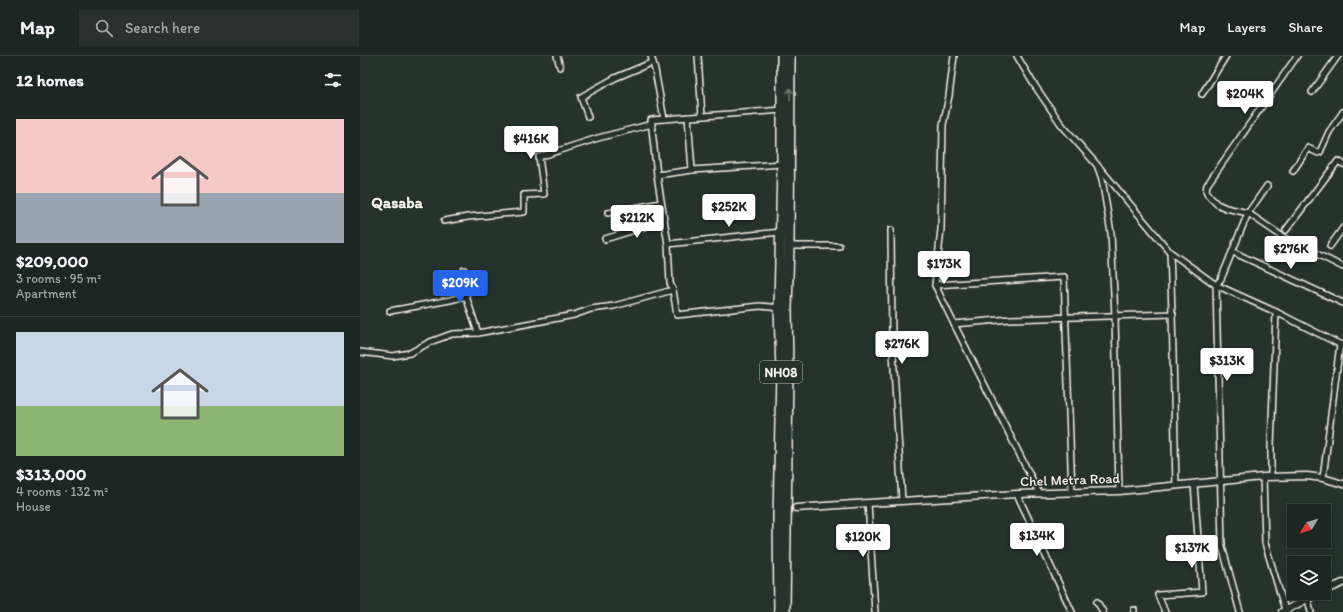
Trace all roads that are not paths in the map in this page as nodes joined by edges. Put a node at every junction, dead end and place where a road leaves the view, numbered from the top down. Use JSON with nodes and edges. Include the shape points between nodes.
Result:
{"nodes":[{"id":1,"x":557,"y":56,"type":"edge"},
{"id":2,"x":651,"y":56,"type":"edge"},
{"id":3,"x":698,"y":56,"type":"edge"},
{"id":4,"x":782,"y":56,"type":"edge"},
{"id":5,"x":790,"y":56,"type":"edge"},
{"id":6,"x":954,"y":56,"type":"edge"},
{"id":7,"x":1017,"y":56,"type":"edge"},
{"id":8,"x":1226,"y":56,"type":"edge"},
{"id":9,"x":1298,"y":56,"type":"edge"},
{"id":10,"x":1338,"y":56,"type":"edge"},
{"id":11,"x":653,"y":62,"type":"junction"},
{"id":12,"x":560,"y":67,"type":"dead end"},
{"id":13,"x":1312,"y":92,"type":"dead end"},
{"id":14,"x":1202,"y":94,"type":"dead end"},
{"id":15,"x":786,"y":110,"type":"junction"},
{"id":16,"x":1343,"y":112,"type":"edge"},
{"id":17,"x":702,"y":116,"type":"junction"},
{"id":18,"x":588,"y":117,"type":"dead end"},
{"id":19,"x":688,"y":117,"type":"junction"},
{"id":20,"x":664,"y":119,"type":"junction"},
{"id":21,"x":652,"y":124,"type":"junction"},
{"id":22,"x":783,"y":133,"type":"junction"},
{"id":23,"x":790,"y":147,"type":"junction"},
{"id":24,"x":1343,"y":164,"type":"edge"},
{"id":25,"x":786,"y":165,"type":"junction"},
{"id":26,"x":1097,"y":165,"type":"junction"},
{"id":27,"x":692,"y":170,"type":"junction"},
{"id":28,"x":1293,"y":171,"type":"dead end"},
{"id":29,"x":657,"y":175,"type":"junction"},
{"id":30,"x":1267,"y":186,"type":"dead end"},
{"id":31,"x":662,"y":203,"type":"junction"},
{"id":32,"x":608,"y":213,"type":"dead end"},
{"id":33,"x":1248,"y":213,"type":"junction"},
{"id":34,"x":444,"y":221,"type":"dead end"},
{"id":35,"x":664,"y":222,"type":"junction"},
{"id":36,"x":1343,"y":229,"type":"edge"},
{"id":37,"x":891,"y":230,"type":"dead end"},
{"id":38,"x":1286,"y":230,"type":"dead end"},
{"id":39,"x":785,"y":233,"type":"junction"},
{"id":40,"x":605,"y":239,"type":"dead end"},
{"id":41,"x":668,"y":244,"type":"junction"},
{"id":42,"x":789,"y":246,"type":"junction"},
{"id":43,"x":839,"y":246,"type":"dead end"},
{"id":44,"x":1330,"y":246,"type":"dead end"},
{"id":45,"x":1170,"y":252,"type":"junction"},
{"id":46,"x":1232,"y":252,"type":"junction"},
{"id":47,"x":1343,"y":267,"type":"edge"},
{"id":48,"x":464,"y":270,"type":"dead end"},
{"id":49,"x":935,"y":285,"type":"junction"},
{"id":50,"x":1216,"y":285,"type":"junction"},
{"id":51,"x":673,"y":290,"type":"junction"},
{"id":52,"x":466,"y":296,"type":"junction"},
{"id":53,"x":1343,"y":303,"type":"edge"},
{"id":54,"x":783,"y":308,"type":"junction"},
{"id":55,"x":390,"y":311,"type":"dead end"},
{"id":56,"x":1276,"y":312,"type":"junction"},
{"id":57,"x":1173,"y":314,"type":"junction"},
{"id":58,"x":1115,"y":316,"type":"junction"},
{"id":59,"x":1065,"y":317,"type":"junction"},
{"id":60,"x":954,"y":324,"type":"junction"},
{"id":61,"x":478,"y":333,"type":"junction"},
{"id":62,"x":1341,"y":345,"type":"edge"},
{"id":63,"x":360,"y":352,"type":"edge"},
{"id":64,"x":1263,"y":477,"type":"junction"},
{"id":65,"x":1271,"y":477,"type":"junction"},
{"id":66,"x":1323,"y":478,"type":"junction"},
{"id":67,"x":1221,"y":480,"type":"junction"},
{"id":68,"x":1194,"y":484,"type":"junction"},
{"id":69,"x":1343,"y":484,"type":"edge"},
{"id":70,"x":1176,"y":485,"type":"junction"},
{"id":71,"x":1119,"y":491,"type":"junction"},
{"id":72,"x":1072,"y":492,"type":"junction"},
{"id":73,"x":1039,"y":493,"type":"junction"},
{"id":74,"x":1017,"y":494,"type":"junction"},
{"id":75,"x":786,"y":498,"type":"junction"},
{"id":76,"x":902,"y":501,"type":"junction"},
{"id":77,"x":868,"y":502,"type":"junction"},
{"id":78,"x":796,"y":508,"type":"junction"},
{"id":79,"x":785,"y":519,"type":"junction"},
{"id":80,"x":1343,"y":583,"type":"edge"},
{"id":81,"x":1331,"y":588,"type":"edge"},
{"id":82,"x":1306,"y":600,"type":"edge"},
{"id":83,"x":1308,"y":600,"type":"edge"},
{"id":84,"x":1097,"y":602,"type":"dead end"},
{"id":85,"x":1283,"y":611,"type":"edge"},
{"id":86,"x":779,"y":612,"type":"edge"},
{"id":87,"x":785,"y":612,"type":"edge"},
{"id":88,"x":875,"y":612,"type":"edge"},
{"id":89,"x":1072,"y":612,"type":"edge"},
{"id":90,"x":1103,"y":612,"type":"edge"},
{"id":91,"x":1164,"y":612,"type":"edge"},
{"id":92,"x":1240,"y":612,"type":"edge"},
{"id":93,"x":1311,"y":612,"type":"edge"}],
"edges":[{"from":1,"to":12,"type":"street"},
{"from":2,"to":11,"type":"street"},
{"from":3,"to":17,"type":"street"},
{"from":4,"to":15,"type":"highway","number":"NH08"},
{"from":15,"to":5,"type":"highway","number":"NH08","one_way":true},
{"from":6,"to":49,"type":"street","via":[[943,125],[941,229]]},
{"from":7,"to":26,"type":"street","via":[[1061,124]]},
{"from":8,"to":14,"type":"street"},
{"from":9,"to":33,"type":"street","via":[[1207,185],[1208,195],[1217,204]]},
{"from":10,"to":13,"type":"street"},
{"from":11,"to":18,"type":"street","via":[[615,78],[581,97]]},
{"from":11,"to":20,"type":"street"},
{"from":15,"to":17,"type":"street"},
{"from":15,"to":22,"type":"highway","number":"NH08"},
{"from":15,"to":23,"type":"highway","number":"NH08"},
{"from":16,"to":28,"type":"street","via":[[1329,132],[1320,152],[1308,148]]},
{"from":17,"to":19,"type":"street"},
{"from":19,"to":20,"type":"street"},
{"from":19,"to":27,"type":"street"},
{"from":20,"to":21,"type":"street","via":[[651,120]]},
{"from":21,"to":29,"type":"street"},
{"from":21,"to":34,"type":"street","via":[[539,157],[544,194],[524,195],[524,212]]},
{"from":22,"to":23,"type":"highway","number":"NH08"},
{"from":22,"to":25,"type":"highway","number":"NH08"},
{"from":23,"to":25,"type":"highway","number":"NH08"},
{"from":24,"to":38,"type":"street","via":[[1338,161]]},
{"from":25,"to":27,"type":"street"},
{"from":25,"to":39,"type":"highway","number":"NH08"},
{"from":26,"to":45,"type":"street"},
{"from":26,"to":58,"type":"street","via":[[1102,179],[1111,233]]},
{"from":27,"to":29,"type":"street"},
{"from":29,"to":31,"type":"street"},
{"from":30,"to":33,"type":"street"},
{"from":31,"to":32,"type":"street"},
{"from":31,"to":35,"type":"street"},
{"from":33,"to":46,"type":"street"},
{"from":33,"to":47,"type":"street","via":[[1283,238]]},
{"from":35,"to":40,"type":"street"},
{"from":35,"to":41,"type":"street"},
{"from":36,"to":44,"type":"street"},
{"from":37,"to":76,"type":"street","via":[[892,336]]},
{"from":39,"to":41,"type":"street"},
{"from":39,"to":42,"type":"highway","number":"NH08"},
{"from":39,"to":54,"type":"highway","number":"NH08"},
{"from":41,"to":51,"type":"street","via":[[670,283]]},
{"from":42,"to":43,"type":"street"},
{"from":42,"to":54,"type":"highway","number":"NH08"},
{"from":45,"to":50,"type":"street"},
{"from":45,"to":57,"type":"street"},
{"from":46,"to":50,"type":"street"},
{"from":46,"to":53,"type":"street"},
{"from":48,"to":52,"type":"street"},
{"from":49,"to":59,"type":"street","via":[[1064,278]]},
{"from":49,"to":60,"type":"street"},
{"from":50,"to":56,"type":"street"},
{"from":50,"to":67,"type":"street"},
{"from":51,"to":54,"type":"street","via":[[677,315],[760,306]]},
{"from":51,"to":61,"type":"street","via":[[574,315]]},
{"from":52,"to":55,"type":"street"},
{"from":52,"to":61,"type":"street"},
{"from":54,"to":75,"type":"highway","number":"NH08","via":[[788,370]]},
{"from":54,"to":86,"type":"highway","number":"NH08","via":[[778,519]]},
{"from":56,"to":62,"type":"street"},
{"from":56,"to":65,"type":"street"},
{"from":57,"to":58,"type":"street"},
{"from":57,"to":70,"type":"street"},
{"from":58,"to":59,"type":"street"},
{"from":58,"to":71,"type":"street"},
{"from":59,"to":60,"type":"street"},
{"from":59,"to":72,"type":"street"},
{"from":60,"to":73,"type":"street"},
{"from":61,"to":63,"type":"street","via":[[452,334],[410,353],[393,356]]},
{"from":62,"to":66,"type":"street"},
{"from":64,"to":65,"type":"street","name":"Chel Metra Road"},
{"from":64,"to":67,"type":"street","name":"Chel Metra Road"},
{"from":64,"to":85,"type":"street","via":[[1265,543]]},
{"from":65,"to":66,"type":"street","name":"Chel Metra Road"},
{"from":66,"to":69,"type":"street","name":"Chel Metra Road"},
{"from":67,"to":68,"type":"street","name":"Chel Metra Road"},
{"from":67,"to":92,"type":"street","via":[[1222,546]]},
{"from":68,"to":70,"type":"street","name":"Chel Metra Road"},
{"from":68,"to":91,"type":"street","via":[[1202,592],[1158,595]]},
{"from":70,"to":71,"type":"street","name":"Chel Metra Road"},
{"from":71,"to":72,"type":"street","name":"Chel Metra Road"},
{"from":72,"to":73,"type":"street","name":"Chel Metra Road"},
{"from":73,"to":74,"type":"street","name":"Chel Metra Road"},
{"from":74,"to":76,"type":"street","name":"Chel Metra Road"},
{"from":74,"to":89,"type":"street"},
{"from":75,"to":78,"type":"street"},
{"from":75,"to":79,"type":"highway","number":"NH08"},
{"from":76,"to":77,"type":"street","name":"Chel Metra Road"},
{"from":77,"to":78,"type":"street","name":"Chel Metra Road"},
{"from":77,"to":88,"type":"street"},
{"from":78,"to":79,"type":"street"},
{"from":79,"to":87,"type":"highway","number":"NH08"},
{"from":80,"to":81,"type":"street"},
{"from":82,"to":85,"type":"street"},
{"from":83,"to":93,"type":"street"},
{"from":84,"to":90,"type":"street"}]}
